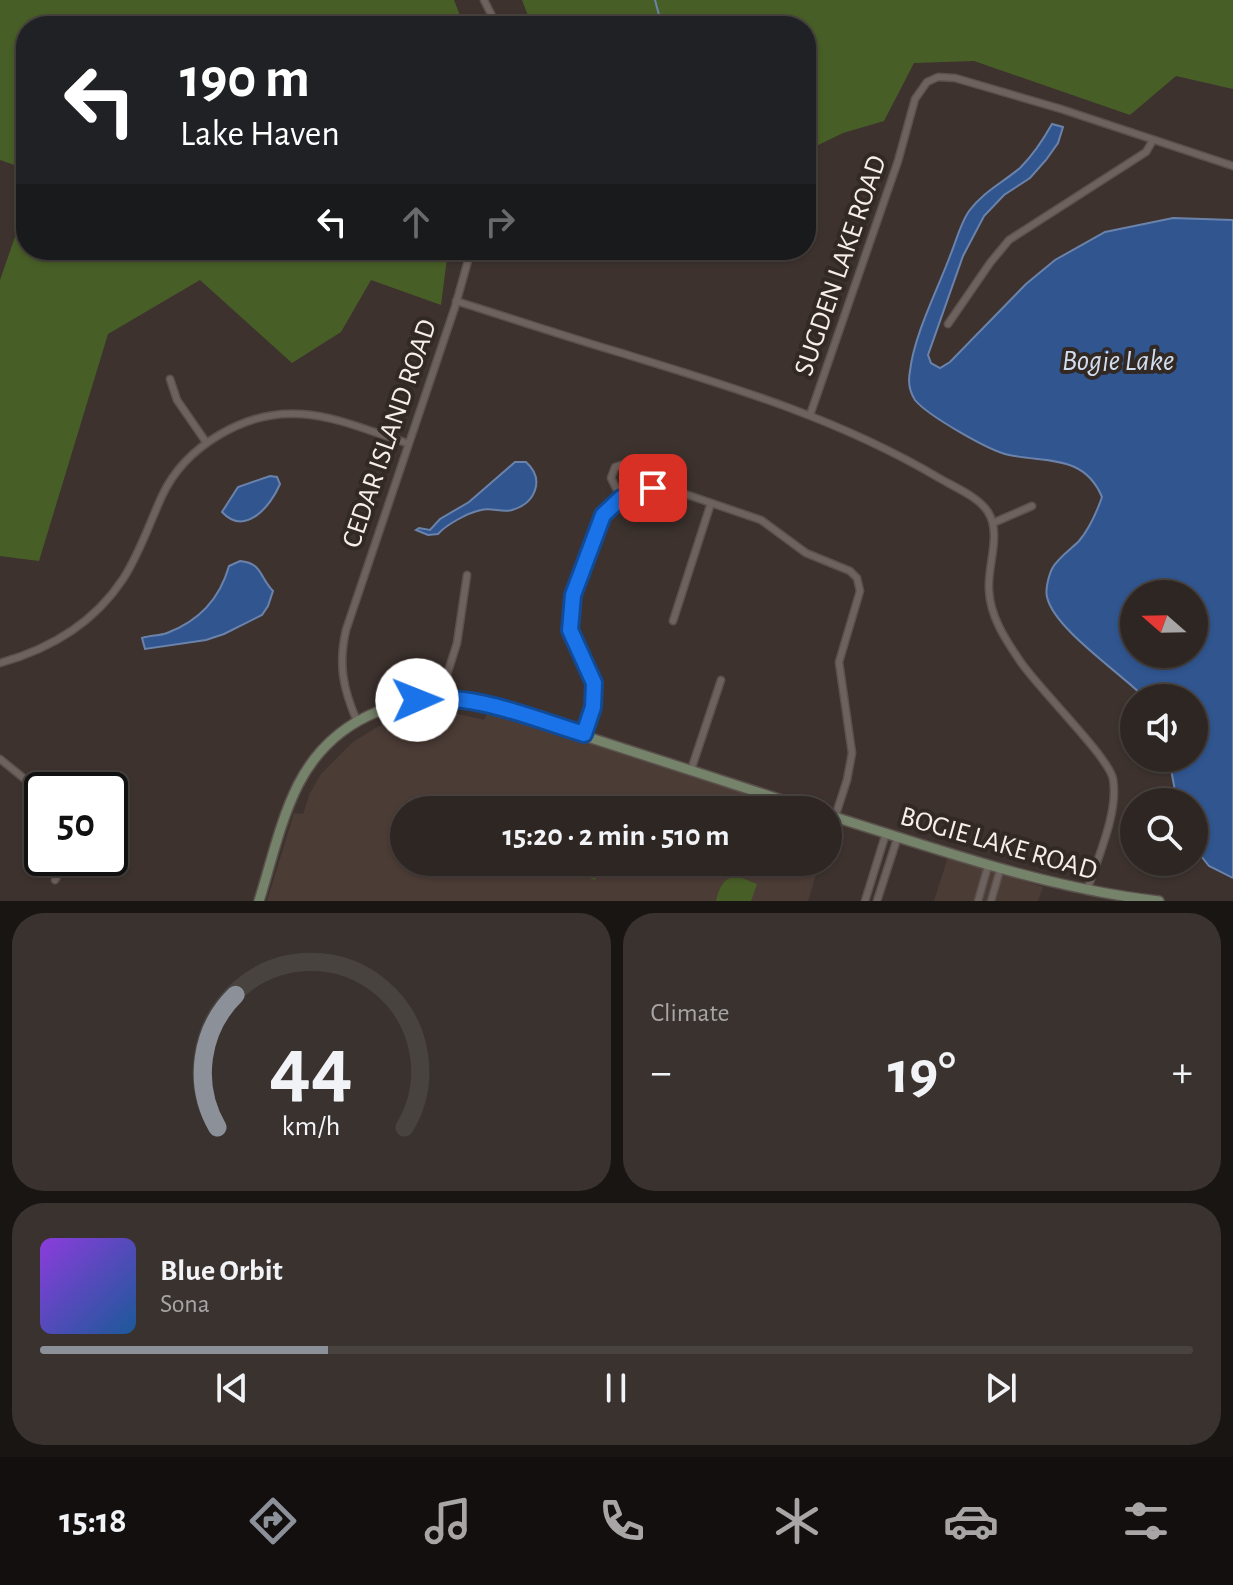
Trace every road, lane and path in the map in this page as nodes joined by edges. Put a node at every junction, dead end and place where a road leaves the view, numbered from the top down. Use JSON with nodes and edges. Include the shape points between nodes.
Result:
{"nodes":[{"id":1,"x":1153,"y":140,"type":"junction"},
{"id":2,"x":1233,"y":166,"type":"edge"},
{"id":3,"x":468,"y":260,"type":"edge"},
{"id":4,"x":456,"y":301,"type":"junction"},
{"id":5,"x":948,"y":324,"type":"dead end"},
{"id":6,"x":170,"y":379,"type":"dead end"},
{"id":7,"x":810,"y":415,"type":"junction"},
{"id":8,"x":206,"y":442,"type":"junction"},
{"id":9,"x":407,"y":443,"type":"junction"},
{"id":10,"x":635,"y":492,"type":"junction"},
{"id":11,"x":621,"y":498,"type":"junction"},
{"id":12,"x":711,"y":503,"type":"junction"},
{"id":13,"x":1032,"y":506,"type":"dead end"},
{"id":14,"x":993,"y":523,"type":"junction"},
{"id":15,"x":467,"y":575,"type":"dead end"},
{"id":16,"x":673,"y":621,"type":"dead end"},
{"id":17,"x":0,"y":663,"type":"edge"},
{"id":18,"x":721,"y":680,"type":"dead end"},
{"id":19,"x":444,"y":698,"type":"junction"},
{"id":20,"x":357,"y":721,"type":"junction"},
{"id":21,"x":584,"y":734,"type":"junction"},
{"id":22,"x":0,"y":759,"type":"edge"},
{"id":23,"x":691,"y":770,"type":"junction"},
{"id":24,"x":24,"y":778,"type":"edge"},
{"id":25,"x":770,"y":796,"type":"edge"},
{"id":26,"x":840,"y":796,"type":"edge"},
{"id":27,"x":842,"y":819,"type":"edge"},
{"id":28,"x":886,"y":833,"type":"junction"},
{"id":29,"x":898,"y":836,"type":"junction"},
{"id":30,"x":988,"y":866,"type":"junction"},
{"id":31,"x":1000,"y":870,"type":"junction"},
{"id":32,"x":57,"y":876,"type":"edge"},
{"id":33,"x":55,"y":880,"type":"dead end"},
{"id":34,"x":1087,"y":891,"type":"junction"},
{"id":35,"x":1145,"y":900,"type":"edge"},
{"id":36,"x":259,"y":901,"type":"edge"},
{"id":37,"x":865,"y":901,"type":"edge"},
{"id":38,"x":877,"y":901,"type":"edge"},
{"id":39,"x":978,"y":901,"type":"edge"},
{"id":40,"x":991,"y":901,"type":"edge"},
{"id":41,"x":1159,"y":901,"type":"edge"}],
"edges":[{"from":1,"to":2,"type":"street","name":"SUGDEN LAKE ROAD"},
{"from":1,"to":5,"type":"street","via":[[1146,152],[1009,240]]},
{"from":1,"to":7,"type":"street","name":"SUGDEN LAKE ROAD","via":[[955,78],[927,82],[915,99]]},
{"from":3,"to":4,"type":"street","name":"CEDAR ISLAND ROAD"},
{"from":4,"to":7,"type":"street","name":"SUGDEN LAKE ROAD"},
{"from":4,"to":9,"type":"street","name":"CEDAR ISLAND ROAD"},
{"from":6,"to":8,"type":"street","via":[[177,400]]},
{"from":7,"to":14,"type":"street","via":[[900,455],[965,494],[988,511]]},
{"from":8,"to":9,"type":"street","via":[[270,416],[302,414]]},
{"from":8,"to":17,"type":"street","via":[[163,493],[139,551],[102,605],[52,644]]},
{"from":9,"to":20,"type":"street","name":"CEDAR ISLAND ROAD","via":[[341,651],[345,693]]},
{"from":10,"to":11,"type":"street"},
{"from":10,"to":11,"type":"street","via":[[627,468],[615,467],[611,478]]},
{"from":10,"to":12,"type":"street","via":[[670,490]]},
{"from":11,"to":21,"type":"street","via":[[603,515],[570,615],[570,630],[594,683]]},
{"from":12,"to":16,"type":"street"},
{"from":12,"to":26,"type":"street","via":[[761,520],[806,553],[857,578],[860,591],[839,662],[852,753]]},
{"from":13,"to":14,"type":"street"},
{"from":14,"to":34,"type":"street","via":[[989,593],[995,618],[1021,662],[1113,777],[1111,812]]},
{"from":15,"to":19,"type":"street"},
{"from":18,"to":23,"type":"street"},
{"from":19,"to":20,"type":"main road","via":[[395,704]]},
{"from":19,"to":21,"type":"main road","via":[[486,704]]},
{"from":20,"to":36,"type":"main road","via":[[328,744],[300,782]]},
{"from":21,"to":23,"type":"main road"},
{"from":22,"to":24,"type":"street"},
{"from":23,"to":25,"type":"main road"},
{"from":27,"to":28,"type":"main road","name":"BOGIE LAKE ROAD"},
{"from":28,"to":29,"type":"main road","name":"BOGIE LAKE ROAD"},
{"from":28,"to":37,"type":"street"},
{"from":29,"to":30,"type":"main road","name":"BOGIE LAKE ROAD"},
{"from":29,"to":38,"type":"street"},
{"from":30,"to":31,"type":"main road","name":"BOGIE LAKE ROAD"},
{"from":30,"to":39,"type":"street"},
{"from":31,"to":34,"type":"main road","name":"BOGIE LAKE ROAD"},
{"from":31,"to":40,"type":"street"},
{"from":32,"to":33,"type":"street"},
{"from":34,"to":35,"type":"main road","name":"BOGIE LAKE ROAD"},
{"from":35,"to":41,"type":"main road","name":"BOGIE LAKE ROAD"}]}
